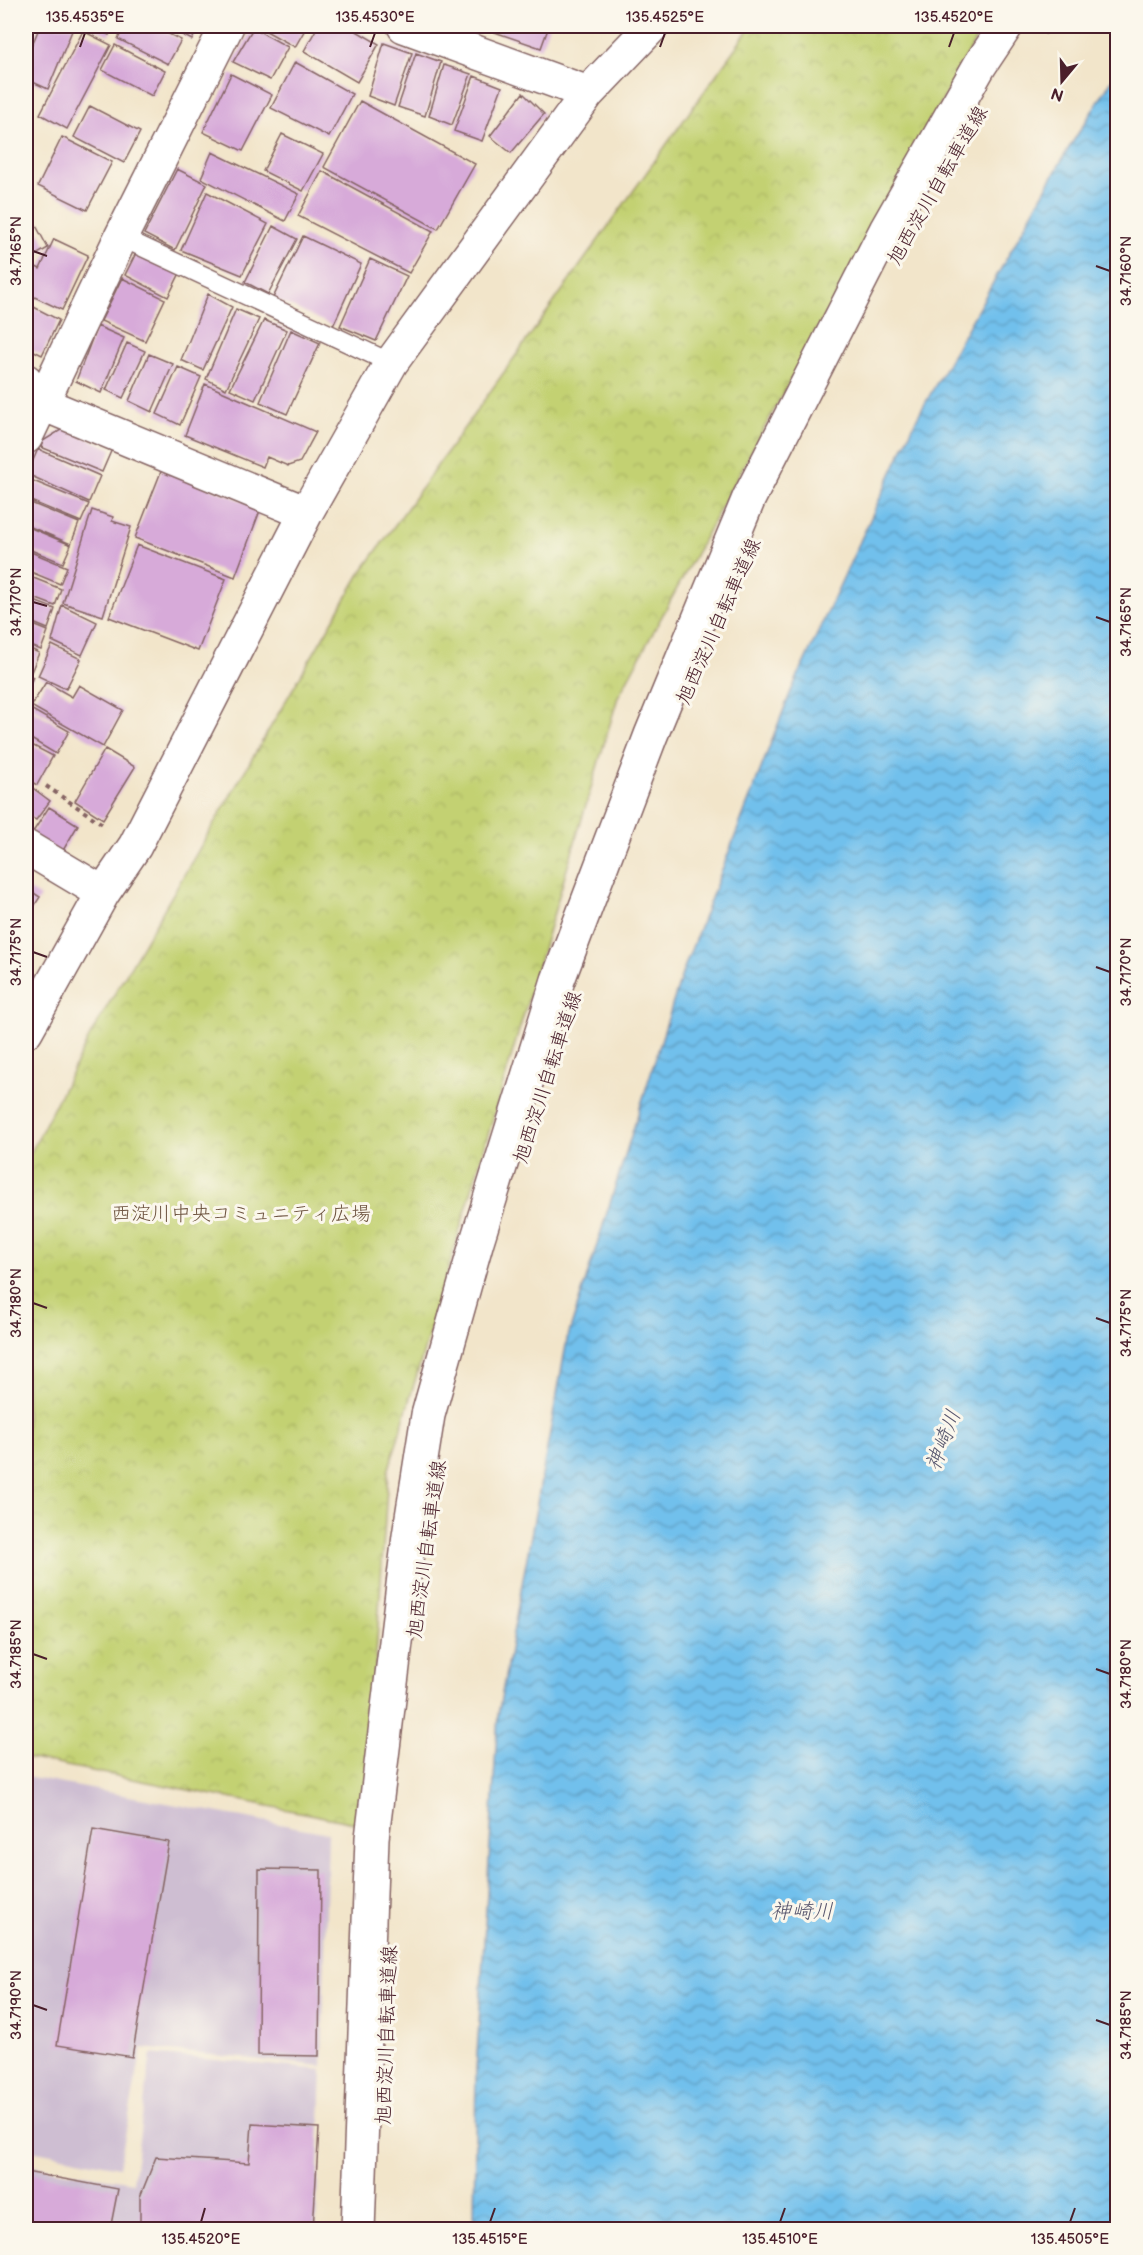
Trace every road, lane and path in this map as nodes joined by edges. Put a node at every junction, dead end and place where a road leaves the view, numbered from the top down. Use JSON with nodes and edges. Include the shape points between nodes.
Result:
{"nodes":[{"id":1,"x":227,"y":26,"type":"edge"},
{"id":2,"x":404,"y":26,"type":"edge"},
{"id":3,"x":652,"y":26,"type":"edge"},
{"id":4,"x":1006,"y":26,"type":"edge"},
{"id":5,"x":1049,"y":26,"type":"edge"},
{"id":6,"x":1043,"y":35,"type":"dead end"},
{"id":7,"x":588,"y":93,"type":"junction"},
{"id":8,"x":121,"y":237,"type":"junction"},
{"id":9,"x":391,"y":363,"type":"junction"},
{"id":10,"x":34,"y":392,"type":"edge"},
{"id":11,"x":26,"y":437,"type":"edge"},
{"id":12,"x":306,"y":513,"type":"junction"},
{"id":13,"x":46,"y":786,"type":"dead end"},
{"id":14,"x":135,"y":846,"type":"junction"},
{"id":15,"x":26,"y":848,"type":"edge"},
{"id":16,"x":103,"y":893,"type":"junction"},
{"id":17,"x":26,"y":1031,"type":"edge"},
{"id":18,"x":358,"y":2229,"type":"edge"}],
"edges":[{"from":1,"to":8,"type":"street"},
{"from":2,"to":7,"type":"street"},
{"from":3,"to":7,"type":"street"},
{"from":4,"to":18,"type":"street","via":[[886,230],[749,498],[651,735],[558,980],[477,1241],[429,1416],[409,1536],[372,1838]]},
{"from":5,"to":6,"type":"path"},
{"from":7,"to":9,"type":"street"},
{"from":8,"to":9,"type":"lane"},
{"from":8,"to":10,"type":"street"},
{"from":9,"to":12,"type":"street"},
{"from":10,"to":11,"type":"street"},
{"from":10,"to":12,"type":"street"},
{"from":12,"to":14,"type":"street"},
{"from":13,"to":14,"type":"path"},
{"from":14,"to":16,"type":"street"},
{"from":15,"to":16,"type":"street"},
{"from":16,"to":17,"type":"street"}]}
